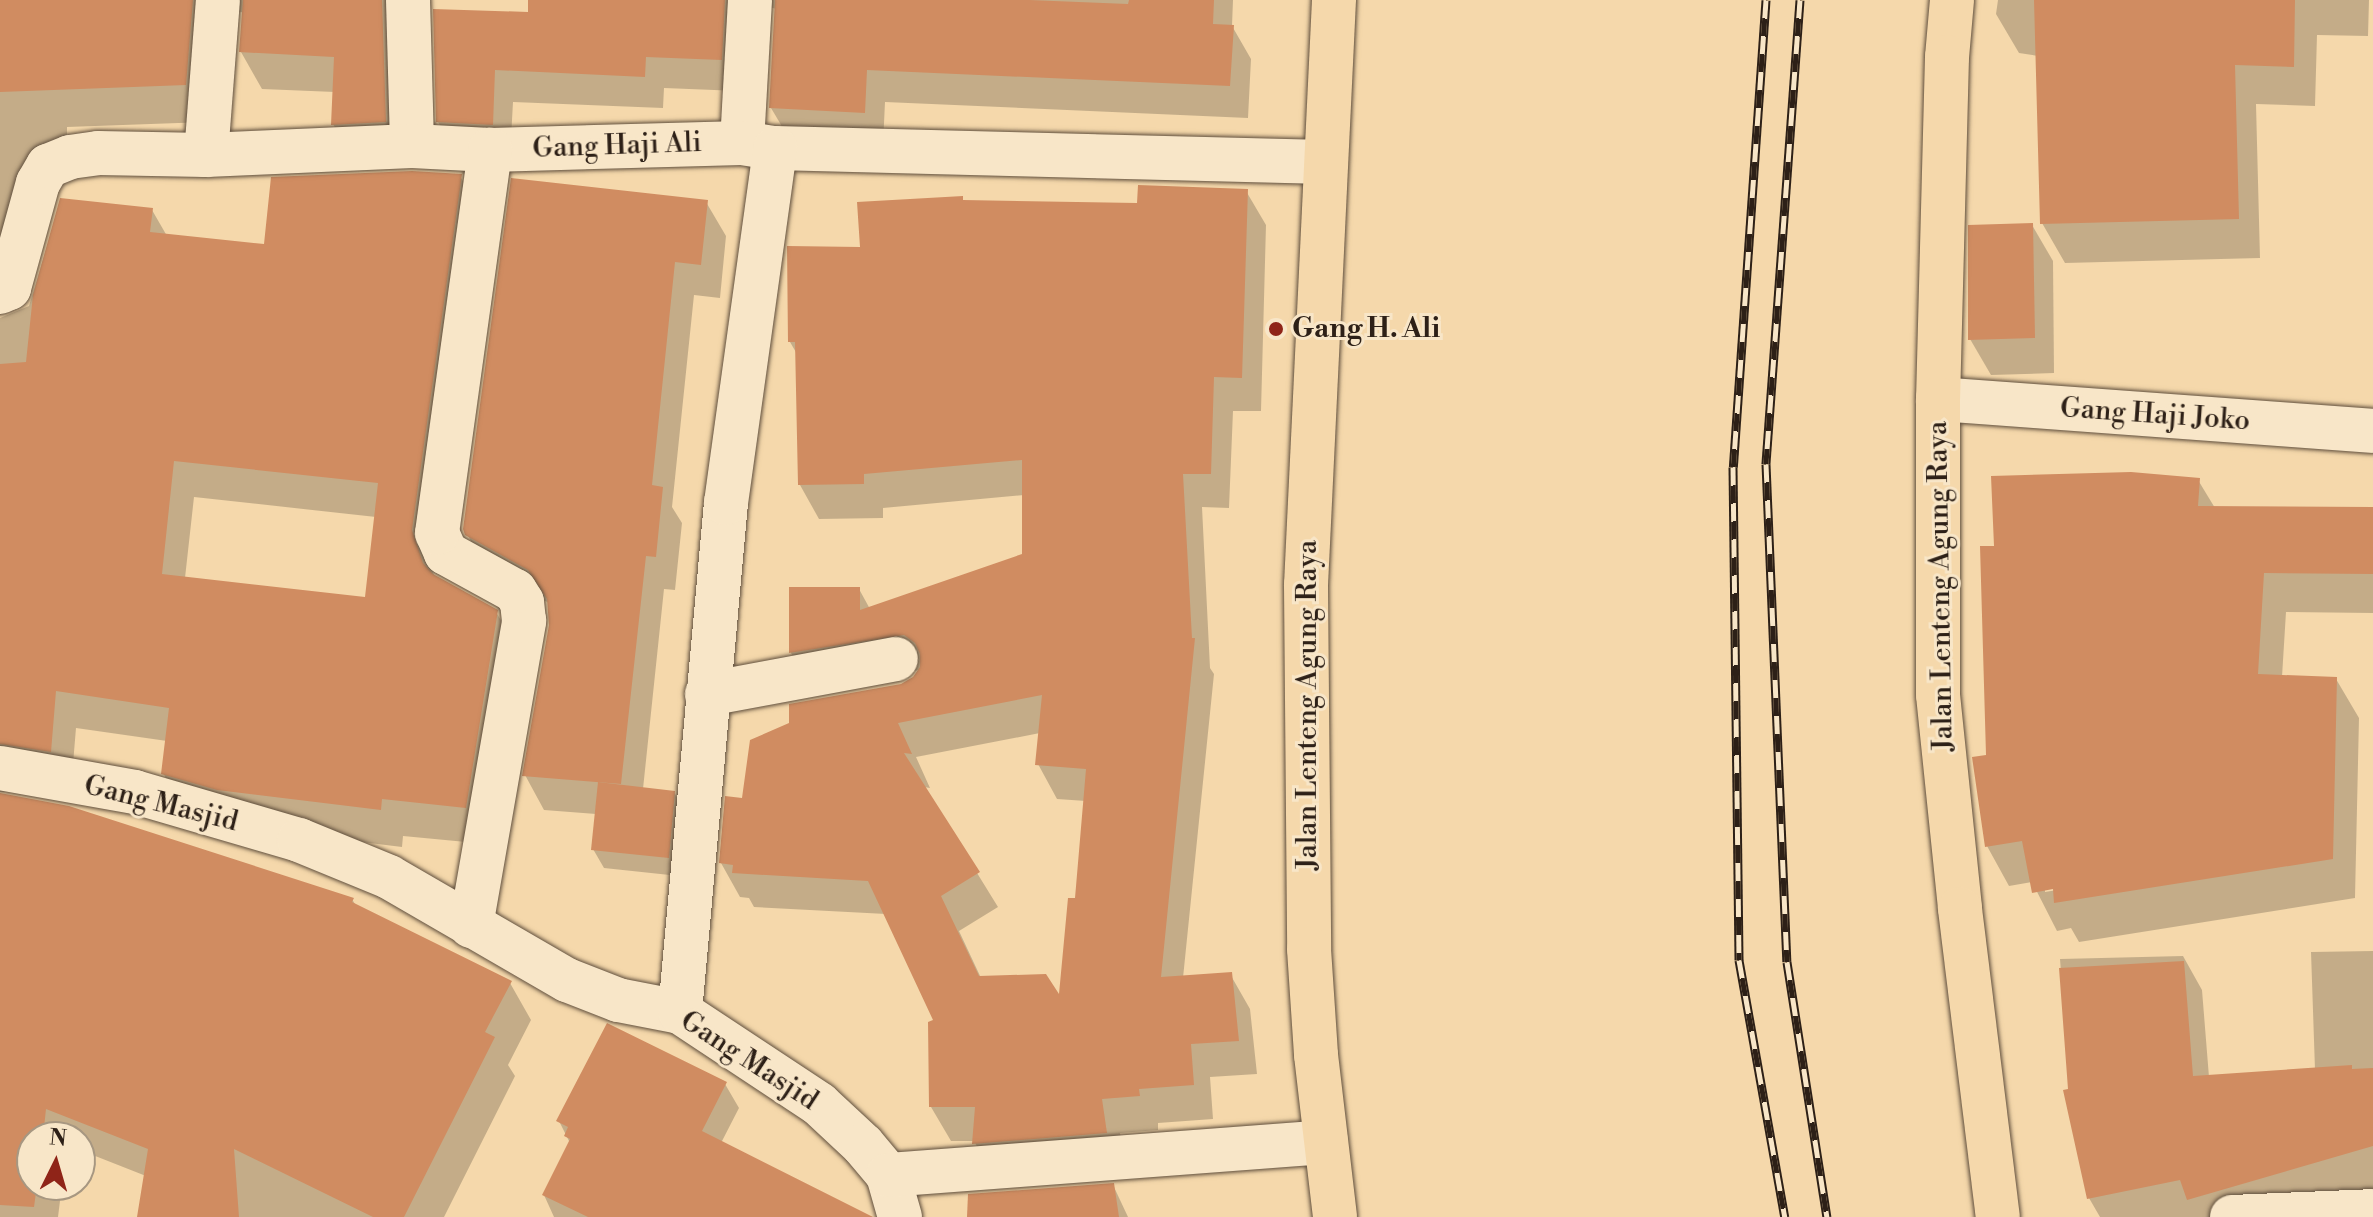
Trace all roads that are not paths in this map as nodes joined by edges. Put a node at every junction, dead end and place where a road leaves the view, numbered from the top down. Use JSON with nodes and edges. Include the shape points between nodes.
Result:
{"nodes":[{"id":1,"x":218,"y":0,"type":"edge"},
{"id":2,"x":408,"y":0,"type":"edge"},
{"id":3,"x":750,"y":0,"type":"edge"},
{"id":4,"x":1334,"y":0,"type":"edge"},
{"id":5,"x":1952,"y":0,"type":"edge"},
{"id":6,"x":758,"y":145,"type":"junction"},
{"id":7,"x":412,"y":146,"type":"junction"},
{"id":8,"x":490,"y":150,"type":"junction"},
{"id":9,"x":206,"y":155,"type":"junction"},
{"id":10,"x":1326,"y":162,"type":"junction"},
{"id":11,"x":0,"y":292,"type":"edge"},
{"id":12,"x":1938,"y":399,"type":"junction"},
{"id":13,"x":2373,"y":431,"type":"edge"},
{"id":14,"x":896,"y":659,"type":"dead end"},
{"id":15,"x":707,"y":694,"type":"junction"},
{"id":16,"x":0,"y":768,"type":"edge"},
{"id":17,"x":471,"y":926,"type":"junction"},
{"id":18,"x":680,"y":1012,"type":"junction"},
{"id":19,"x":1326,"y":1142,"type":"junction"},
{"id":20,"x":888,"y":1175,"type":"junction"},
{"id":21,"x":2373,"y":1211,"type":"edge"},
{"id":22,"x":900,"y":1217,"type":"edge"},
{"id":23,"x":1335,"y":1217,"type":"edge"},
{"id":24,"x":1998,"y":1217,"type":"edge"},
{"id":25,"x":2232,"y":1217,"type":"edge"}],
"edges":[{"from":1,"to":9,"type":"street"},
{"from":2,"to":7,"type":"street"},
{"from":3,"to":6,"type":"street"},
{"from":4,"to":10,"type":"main road","name":"Jalan Lenteng Agung Raya"},
{"from":5,"to":12,"type":"main road","name":"Jalan Lenteng Agung Raya"},
{"from":6,"to":8,"type":"street","name":"Gang Haji Ali"},
{"from":6,"to":10,"type":"street","name":"Gang Haji Ali"},
{"from":6,"to":15,"type":"street"},
{"from":7,"to":8,"type":"street","name":"Gang Haji Ali"},
{"from":7,"to":9,"type":"street","name":"Gang Haji Ali"},
{"from":8,"to":17,"type":"street","via":[[437,533],[446,553],[515,591],[524,621]]},
{"from":9,"to":11,"type":"street","name":"Gang Haji Ali","via":[[98,153],[48,166],[38,183],[9,288]]},
{"from":10,"to":19,"type":"main road","name":"Jalan Lenteng Agung Raya","via":[[1306,585],[1309,949]]},
{"from":12,"to":13,"type":"street","name":"Gang Haji Joko"},
{"from":12,"to":24,"type":"main road","name":"Jalan Lenteng Agung Raya","via":[[1938,695]]},
{"from":14,"to":15,"type":"street"},
{"from":15,"to":18,"type":"street"},
{"from":16,"to":17,"type":"street","name":"Gang Masjid","via":[[135,792],[299,840],[389,877]]},
{"from":17,"to":18,"type":"street","name":"Gang Masjid","via":[[580,985],[618,1000]]},
{"from":18,"to":20,"type":"street","name":"Gang Masjid","via":[[819,1104]]},
{"from":19,"to":20,"type":"street"},
{"from":19,"to":23,"type":"main road","name":"Jalan Lenteng Agung Raya"},
{"from":20,"to":22,"type":"street"},
{"from":21,"to":25,"type":"street"}]}
